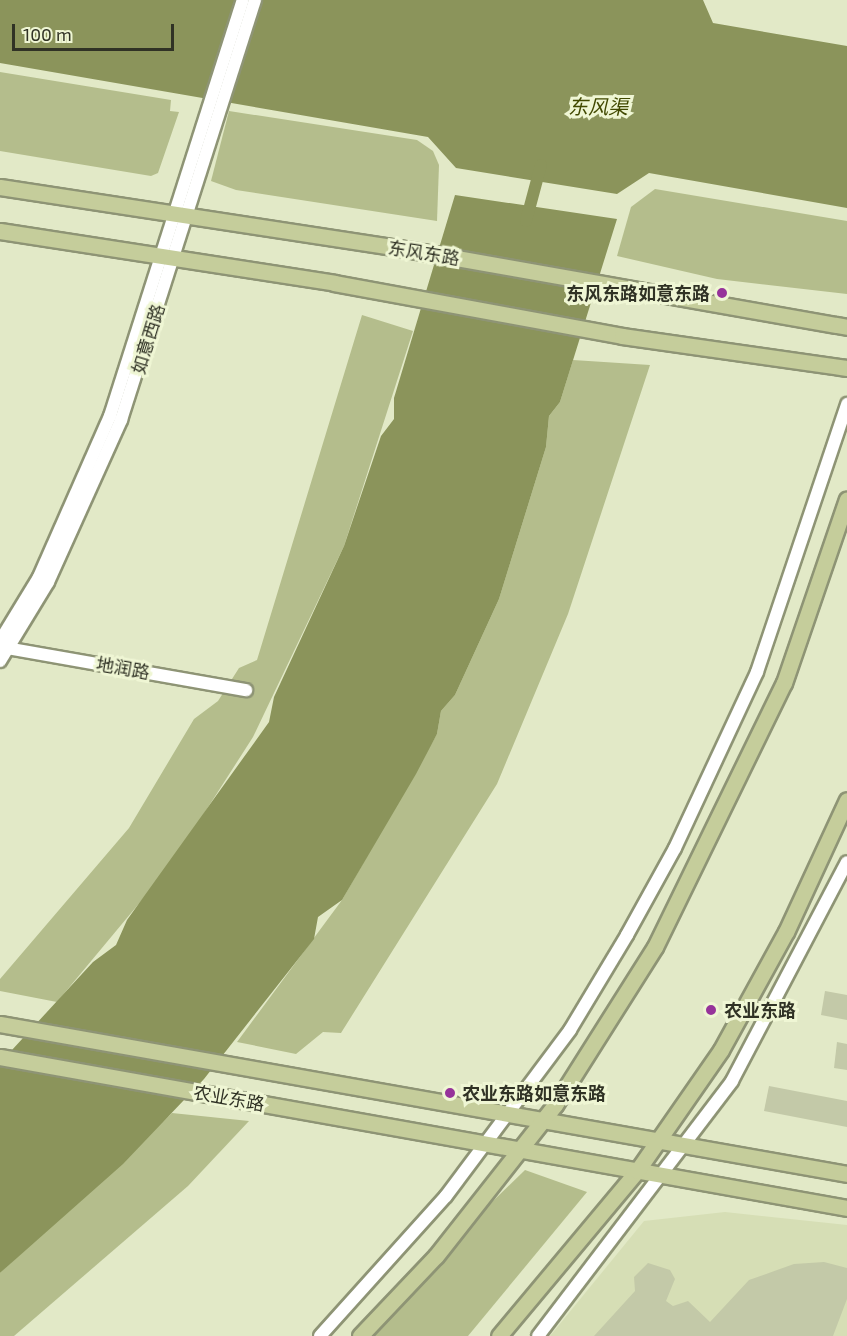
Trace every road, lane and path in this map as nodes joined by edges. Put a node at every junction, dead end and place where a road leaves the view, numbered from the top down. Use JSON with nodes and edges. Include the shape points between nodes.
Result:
{"nodes":[{"id":1,"x":243,"y":0,"type":"edge"},
{"id":2,"x":255,"y":0,"type":"edge"},
{"id":3,"x":213,"y":116,"type":"junction"},
{"id":4,"x":0,"y":187,"type":"edge"},
{"id":5,"x":182,"y":216,"type":"junction"},
{"id":6,"x":0,"y":231,"type":"edge"},
{"id":7,"x":168,"y":258,"type":"junction"},
{"id":8,"x":847,"y":327,"type":"edge"},
{"id":9,"x":847,"y":368,"type":"edge"},
{"id":10,"x":847,"y":404,"type":"edge"},
{"id":11,"x":847,"y":499,"type":"edge"},
{"id":12,"x":3,"y":645,"type":"edge"},
{"id":13,"x":0,"y":661,"type":"edge"},
{"id":14,"x":246,"y":690,"type":"dead end"},
{"id":15,"x":847,"y":800,"type":"edge"},
{"id":16,"x":847,"y":862,"type":"edge"},
{"id":17,"x":0,"y":1024,"type":"edge"},
{"id":18,"x":0,"y":1057,"type":"edge"},
{"id":19,"x":507,"y":1114,"type":"junction"},
{"id":20,"x":543,"y":1121,"type":"junction"},
{"id":21,"x":658,"y":1141,"type":"junction"},
{"id":22,"x":484,"y":1144,"type":"junction"},
{"id":23,"x":685,"y":1146,"type":"junction"},
{"id":24,"x":520,"y":1150,"type":"junction"},
{"id":25,"x":637,"y":1171,"type":"junction"},
{"id":26,"x":847,"y":1174,"type":"edge"},
{"id":27,"x":663,"y":1176,"type":"junction"},
{"id":28,"x":847,"y":1208,"type":"edge"},
{"id":29,"x":320,"y":1336,"type":"edge"},
{"id":30,"x":360,"y":1336,"type":"edge"},
{"id":31,"x":499,"y":1336,"type":"edge"},
{"id":32,"x":538,"y":1336,"type":"edge"}],
"edges":[{"from":1,"to":3,"type":"street","name":"如意西路"},
{"from":2,"to":3,"type":"street","name":"如意西路"},
{"from":3,"to":5,"type":"street","name":"如意西路"},
{"from":4,"to":5,"type":"main road","name":"东风东路"},
{"from":5,"to":7,"type":"street","name":"如意西路"},
{"from":5,"to":8,"type":"main road","name":"东风东路","via":[[411,250]]},
{"from":6,"to":7,"type":"main road"},
{"from":7,"to":9,"type":"main road","via":[[622,336]]},
{"from":7,"to":12,"type":"street","name":"如意西路","via":[[88,473]]},
{"from":10,"to":19,"type":"street","via":[[757,672],[675,848],[570,1030]]},
{"from":11,"to":20,"type":"main road","via":[[784,683],[701,861],[627,995]]},
{"from":12,"to":13,"type":"street","name":"如意西路"},
{"from":12,"to":14,"type":"street","name":"地润路"},
{"from":15,"to":21,"type":"main road","via":[[786,932],[721,1050]]},
{"from":16,"to":23,"type":"street","via":[[732,1081]]},
{"from":17,"to":19,"type":"main road","name":"农业东路"},
{"from":18,"to":22,"type":"main road","name":"农业东路"},
{"from":19,"to":20,"type":"main road","name":"农业东路"},
{"from":19,"to":22,"type":"street"},
{"from":20,"to":21,"type":"main road","name":"农业东路"},
{"from":20,"to":24,"type":"main road"},
{"from":21,"to":23,"type":"main road","name":"农业东路"},
{"from":21,"to":25,"type":"main road"},
{"from":22,"to":24,"type":"main road","name":"农业东路"},
{"from":22,"to":29,"type":"street","via":[[446,1196]]},
{"from":23,"to":26,"type":"main road","name":"农业东路"},
{"from":23,"to":27,"type":"street"},
{"from":24,"to":25,"type":"main road","name":"农业东路"},
{"from":24,"to":30,"type":"main road","via":[[436,1256]]},
{"from":25,"to":27,"type":"main road","name":"农业东路"},
{"from":25,"to":31,"type":"main road"},
{"from":27,"to":28,"type":"main road","name":"农业东路"},
{"from":27,"to":32,"type":"street"}]}
